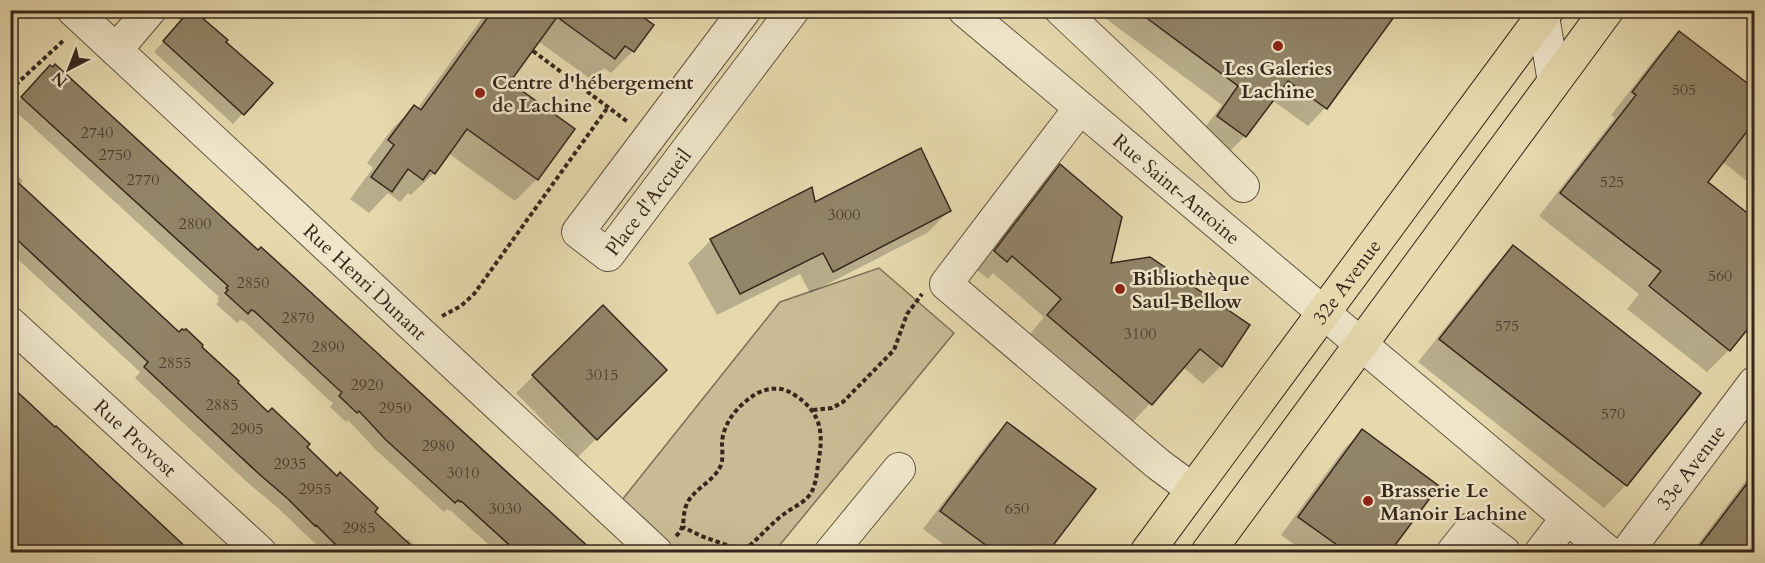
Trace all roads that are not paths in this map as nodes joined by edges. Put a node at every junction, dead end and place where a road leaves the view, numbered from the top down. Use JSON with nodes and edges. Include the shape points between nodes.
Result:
{"nodes":[{"id":1,"x":150,"y":10,"type":"edge"},
{"id":2,"x":745,"y":10,"type":"edge"},
{"id":3,"x":793,"y":10,"type":"edge"},
{"id":4,"x":964,"y":10,"type":"edge"},
{"id":5,"x":1061,"y":10,"type":"edge"},
{"id":6,"x":1607,"y":10,"type":"edge"},
{"id":7,"x":1542,"y":12,"type":"edge"},
{"id":8,"x":79,"y":16,"type":"edge"},
{"id":9,"x":116,"y":50,"type":"junction"},
{"id":10,"x":1554,"y":82,"type":"junction"},
{"id":11,"x":1080,"y":108,"type":"junction"},
{"id":12,"x":1243,"y":186,"type":"dead end"},
{"id":13,"x":1324,"y":313,"type":"junction"},
{"id":14,"x":10,"y":323,"type":"edge"},
{"id":15,"x":1362,"y":344,"type":"junction"},
{"id":16,"x":1755,"y":382,"type":"edge"},
{"id":17,"x":898,"y":469,"type":"dead end"},
{"id":18,"x":1193,"y":490,"type":"junction"},
{"id":19,"x":1567,"y":518,"type":"junction"},
{"id":20,"x":665,"y":545,"type":"edge"},
{"id":21,"x":260,"y":552,"type":"edge"},
{"id":22,"x":831,"y":552,"type":"edge"},
{"id":23,"x":1147,"y":552,"type":"edge"},
{"id":24,"x":1208,"y":552,"type":"edge"},
{"id":25,"x":1453,"y":552,"type":"edge"},
{"id":26,"x":1504,"y":552,"type":"edge"},
{"id":27,"x":1541,"y":552,"type":"edge"},
{"id":28,"x":1608,"y":552,"type":"edge"},
{"id":29,"x":1627,"y":552,"type":"edge"}],
"edges":[{"from":1,"to":9,"type":"street"},
{"from":2,"to":3,"type":"street","name":"Place d'Accueil","via":[[578,232],[608,255]]},
{"from":4,"to":11,"type":"street","name":"Rue Saint-Antoine"},
{"from":5,"to":12,"type":"street"},
{"from":6,"to":10,"type":"main road"},
{"from":7,"to":10,"type":"street"},
{"from":7,"to":13,"type":"main road","name":"32e Avenue"},
{"from":8,"to":9,"type":"street","name":"Rue Henri Dunant"},
{"from":9,"to":20,"type":"street","name":"Rue Henri Dunant"},
{"from":10,"to":15,"type":"main road"},
{"from":11,"to":13,"type":"street","name":"Rue Saint-Antoine"},
{"from":11,"to":18,"type":"street","via":[[946,284]]},
{"from":13,"to":15,"type":"street","name":"Rue Saint-Antoine"},
{"from":13,"to":18,"type":"main road","name":"32e Avenue"},
{"from":14,"to":21,"type":"street","name":"Rue Provost"},
{"from":15,"to":19,"type":"street","name":"Rue Saint-Antoine"},
{"from":15,"to":24,"type":"main road"},
{"from":16,"to":29,"type":"street","name":"33e Avenue"},
{"from":17,"to":22,"type":"street"},
{"from":18,"to":23,"type":"main road","name":"32e Avenue"},
{"from":19,"to":27,"type":"street"},
{"from":19,"to":28,"type":"street","name":"Rue Saint-Antoine"},
{"from":25,"to":26,"type":"street","via":[[1472,528]]}]}
